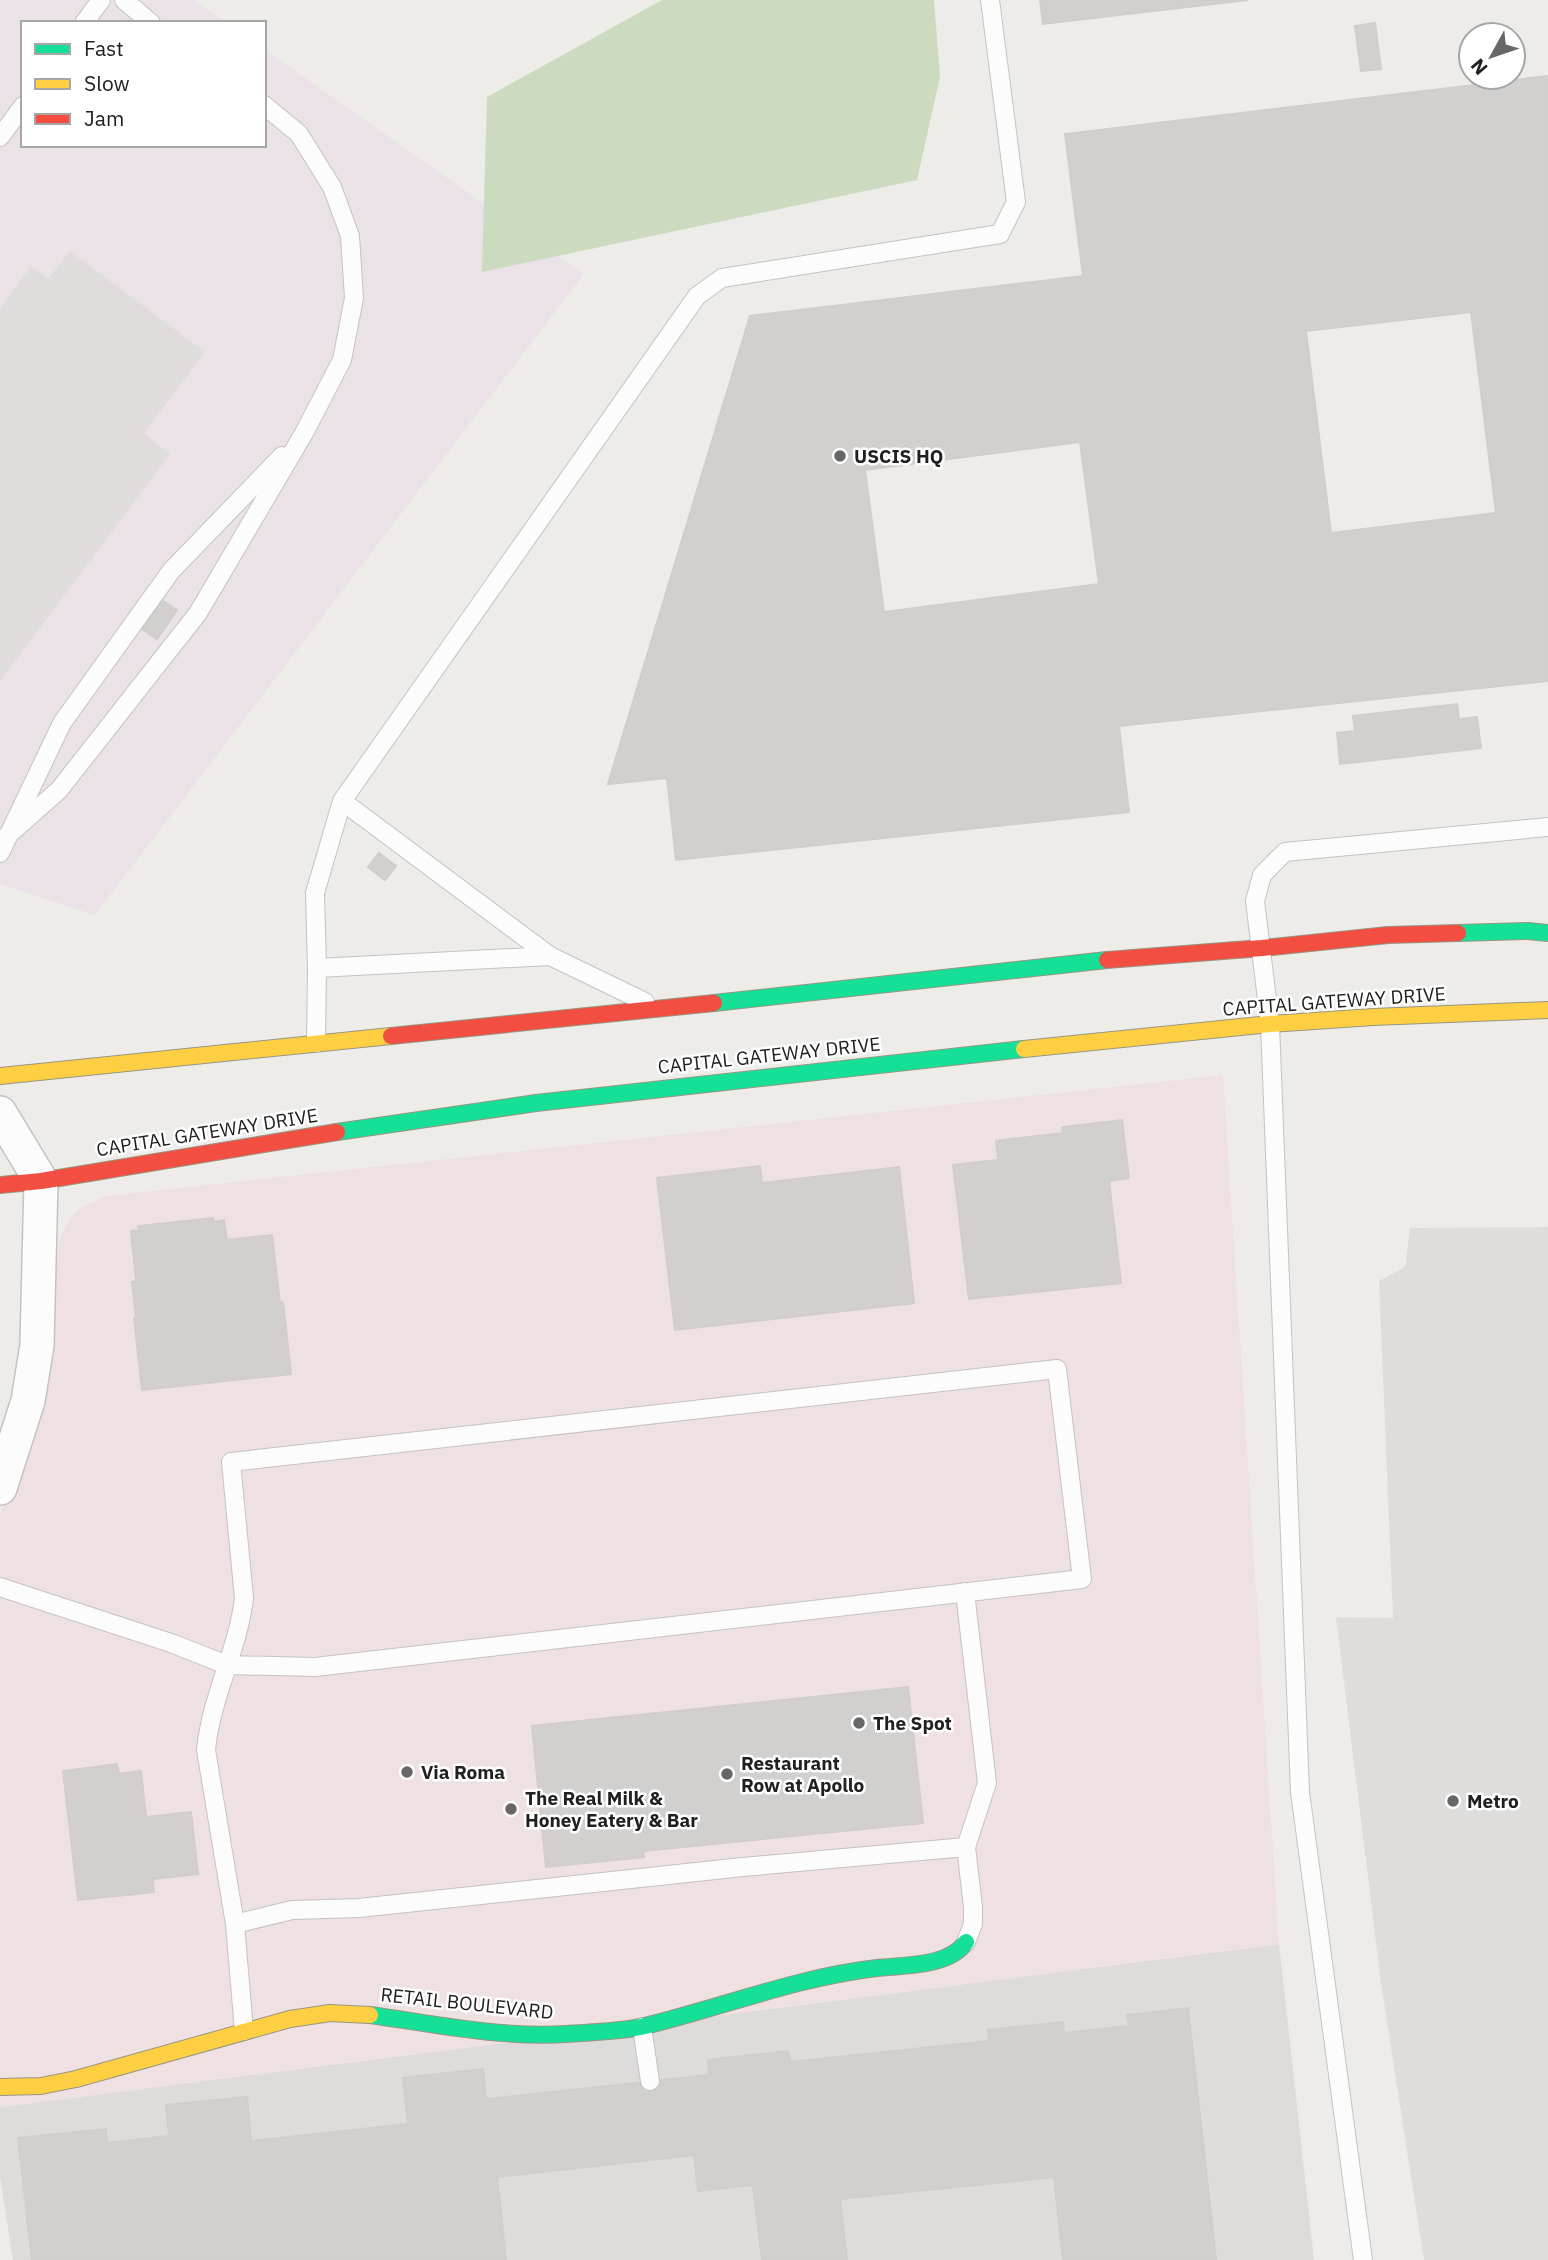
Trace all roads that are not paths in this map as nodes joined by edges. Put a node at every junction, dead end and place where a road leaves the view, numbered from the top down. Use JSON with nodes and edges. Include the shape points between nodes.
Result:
{"nodes":[{"id":1,"x":101,"y":0,"type":"edge"},
{"id":2,"x":124,"y":0,"type":"edge"},
{"id":3,"x":990,"y":0,"type":"edge"},
{"id":4,"x":85,"y":21,"type":"edge"},
{"id":5,"x":149,"y":21,"type":"edge"},
{"id":6,"x":266,"y":107,"type":"edge"},
{"id":7,"x":21,"y":109,"type":"edge"},
{"id":8,"x":0,"y":137,"type":"edge"},
{"id":9,"x":304,"y":433,"type":"junction"},
{"id":10,"x":342,"y":801,"type":"junction"},
{"id":11,"x":1548,"y":827,"type":"edge"},
{"id":12,"x":7,"y":836,"type":"junction"},
{"id":13,"x":0,"y":853,"type":"edge"},
{"id":14,"x":1548,"y":933,"type":"edge"},
{"id":15,"x":1262,"y":948,"type":"junction"},
{"id":16,"x":550,"y":956,"type":"junction"},
{"id":17,"x":317,"y":968,"type":"junction"},
{"id":18,"x":658,"y":1008,"type":"junction"},
{"id":19,"x":1548,"y":1010,"type":"edge"},
{"id":20,"x":1270,"y":1024,"type":"junction"},
{"id":21,"x":316,"y":1044,"type":"junction"},
{"id":22,"x":0,"y":1076,"type":"edge"},
{"id":23,"x":0,"y":1113,"type":"edge"},
{"id":24,"x":41,"y":1181,"type":"junction"},
{"id":25,"x":0,"y":1185,"type":"edge"},
{"id":26,"x":0,"y":1488,"type":"edge"},
{"id":27,"x":0,"y":1587,"type":"edge"},
{"id":28,"x":965,"y":1592,"type":"junction"},
{"id":29,"x":227,"y":1665,"type":"junction"},
{"id":30,"x":966,"y":1847,"type":"junction"},
{"id":31,"x":235,"y":1924,"type":"junction"},
{"id":32,"x":966,"y":1942,"type":"joint"},
{"id":33,"x":642,"y":2027,"type":"junction"},
{"id":34,"x":244,"y":2031,"type":"junction"},
{"id":35,"x":650,"y":2081,"type":"dead end"},
{"id":36,"x":0,"y":2087,"type":"edge"},
{"id":37,"x":1363,"y":2260,"type":"edge"}],
"edges":[{"from":1,"to":4,"type":"lane"},
{"from":2,"to":5,"type":"lane"},
{"from":3,"to":10,"type":"lane","via":[[1016,202],[1000,234],[722,278],[697,296]]},
{"from":6,"to":9,"type":"lane","via":[[299,134],[332,187],[350,236],[354,298],[342,360]]},
{"from":7,"to":8,"type":"lane"},
{"from":9,"to":12,"type":"lane","via":[[198,613],[59,790]]},
{"from":9,"to":12,"type":"lane","via":[[171,570],[62,723]]},
{"from":10,"to":16,"type":"lane"},
{"from":10,"to":17,"type":"lane","via":[[315,893]]},
{"from":11,"to":15,"type":"lane","via":[[1285,852],[1262,874],[1255,901]]},
{"from":12,"to":13,"type":"lane"},
{"from":14,"to":15,"type":"street","via":[[1388,935]]},
{"from":15,"to":18,"type":"street"},
{"from":15,"to":20,"type":"lane"},
{"from":16,"to":17,"type":"lane"},
{"from":16,"to":18,"type":"lane"},
{"from":17,"to":21,"type":"lane"},
{"from":18,"to":21,"type":"street"},
{"from":19,"to":20,"type":"street","name":"CAPITAL GATEWAY DRIVE"},
{"from":20,"to":24,"type":"street","name":"CAPITAL GATEWAY DRIVE","via":[[536,1103]]},
{"from":20,"to":37,"type":"lane","via":[[1300,1792]]},
{"from":21,"to":22,"type":"street"},
{"from":23,"to":24,"type":"street"},
{"from":24,"to":25,"type":"street","name":"CAPITAL GATEWAY DRIVE"},
{"from":24,"to":26,"type":"street","via":[[37,1345],[28,1401]]},
{"from":27,"to":29,"type":"lane"},
{"from":28,"to":29,"type":"lane","via":[[315,1667]]},
{"from":28,"to":29,"type":"lane","via":[[1082,1579],[1057,1369],[230,1462],[244,1598]]},
{"from":28,"to":30,"type":"lane","via":[[987,1783]]},
{"from":29,"to":31,"type":"lane","via":[[208,1723],[206,1750]]},
{"from":30,"to":31,"type":"lane","via":[[359,1908],[292,1910]]},
{"from":30,"to":32,"type":"lane","via":[[973,1924]]},
{"from":31,"to":34,"type":"lane"},
{"from":32,"to":33,"type":"street","name":"RETAIL BOULEVARD","via":[[960,1951],[930,1962],[802,1982]]},
{"from":33,"to":34,"type":"street","name":"RETAIL BOULEVARD","via":[[563,2034],[498,2032],[330,2013]]},
{"from":33,"to":35,"type":"lane"},
{"from":34,"to":36,"type":"street","name":"RETAIL BOULEVARD","via":[[76,2079]]}]}
